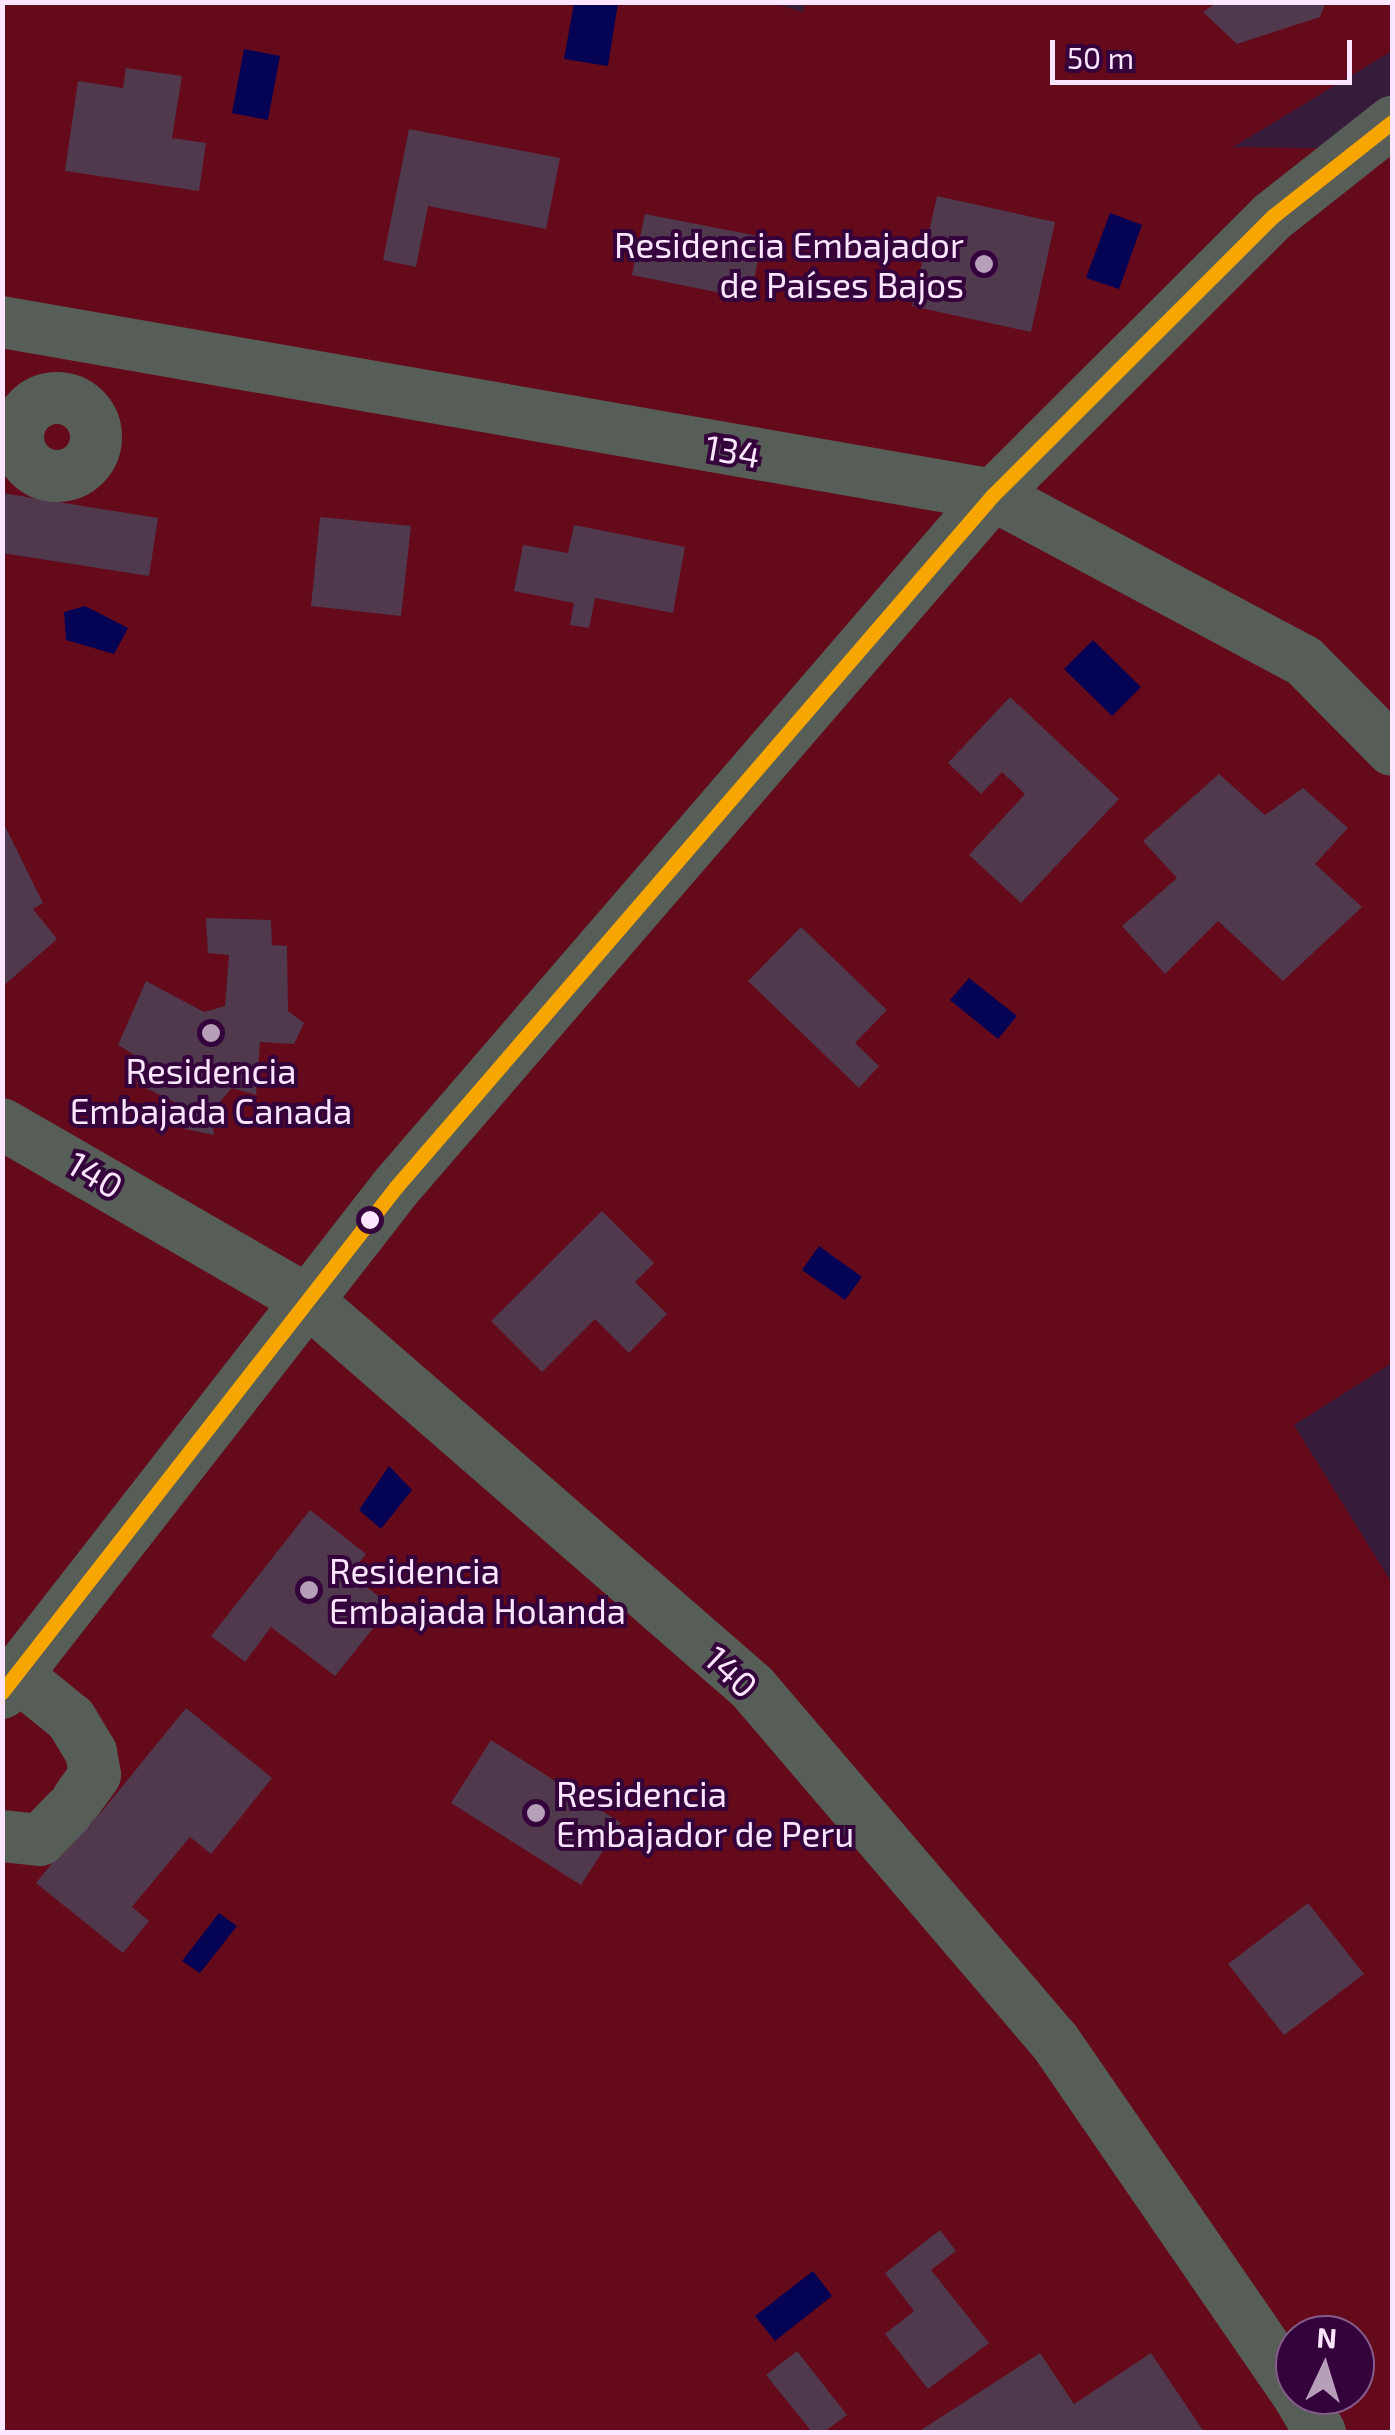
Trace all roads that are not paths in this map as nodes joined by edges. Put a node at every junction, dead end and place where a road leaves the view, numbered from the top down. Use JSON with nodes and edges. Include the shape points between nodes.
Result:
{"nodes":[{"id":1,"x":1392,"y":122,"type":"edge"},
{"id":2,"x":2,"y":322,"type":"edge"},
{"id":3,"x":62,"y":331,"type":"junction"},
{"id":4,"x":48,"y":398,"type":"dead end"},
{"id":5,"x":992,"y":496,"type":"junction"},
{"id":6,"x":1392,"y":750,"type":"edge"},
{"id":7,"x":2,"y":1124,"type":"edge"},
{"id":8,"x":307,"y":1300,"type":"junction"},
{"id":9,"x":10,"y":1684,"type":"edge"},
{"id":10,"x":2,"y":1836,"type":"edge"},
{"id":11,"x":1275,"y":2362,"type":"edge"}],
"edges":[{"from":1,"to":5,"type":"street","via":[[1273,216]]},
{"from":2,"to":3,"type":"street","name":"134"},
{"from":3,"to":4,"type":"street"},
{"from":3,"to":5,"type":"street","name":"134"},
{"from":5,"to":6,"type":"street","name":"134","via":[[1304,662]]},
{"from":5,"to":8,"type":"street","via":[[409,1172]]},
{"from":7,"to":8,"type":"street","name":"140"},
{"from":8,"to":9,"type":"street"},
{"from":8,"to":11,"type":"street","name":"140","via":[[752,1686],[1054,2040]]},
{"from":9,"to":10,"type":"street","via":[[70,1719],[92,1752],[95,1775],[40,1840]]}]}
